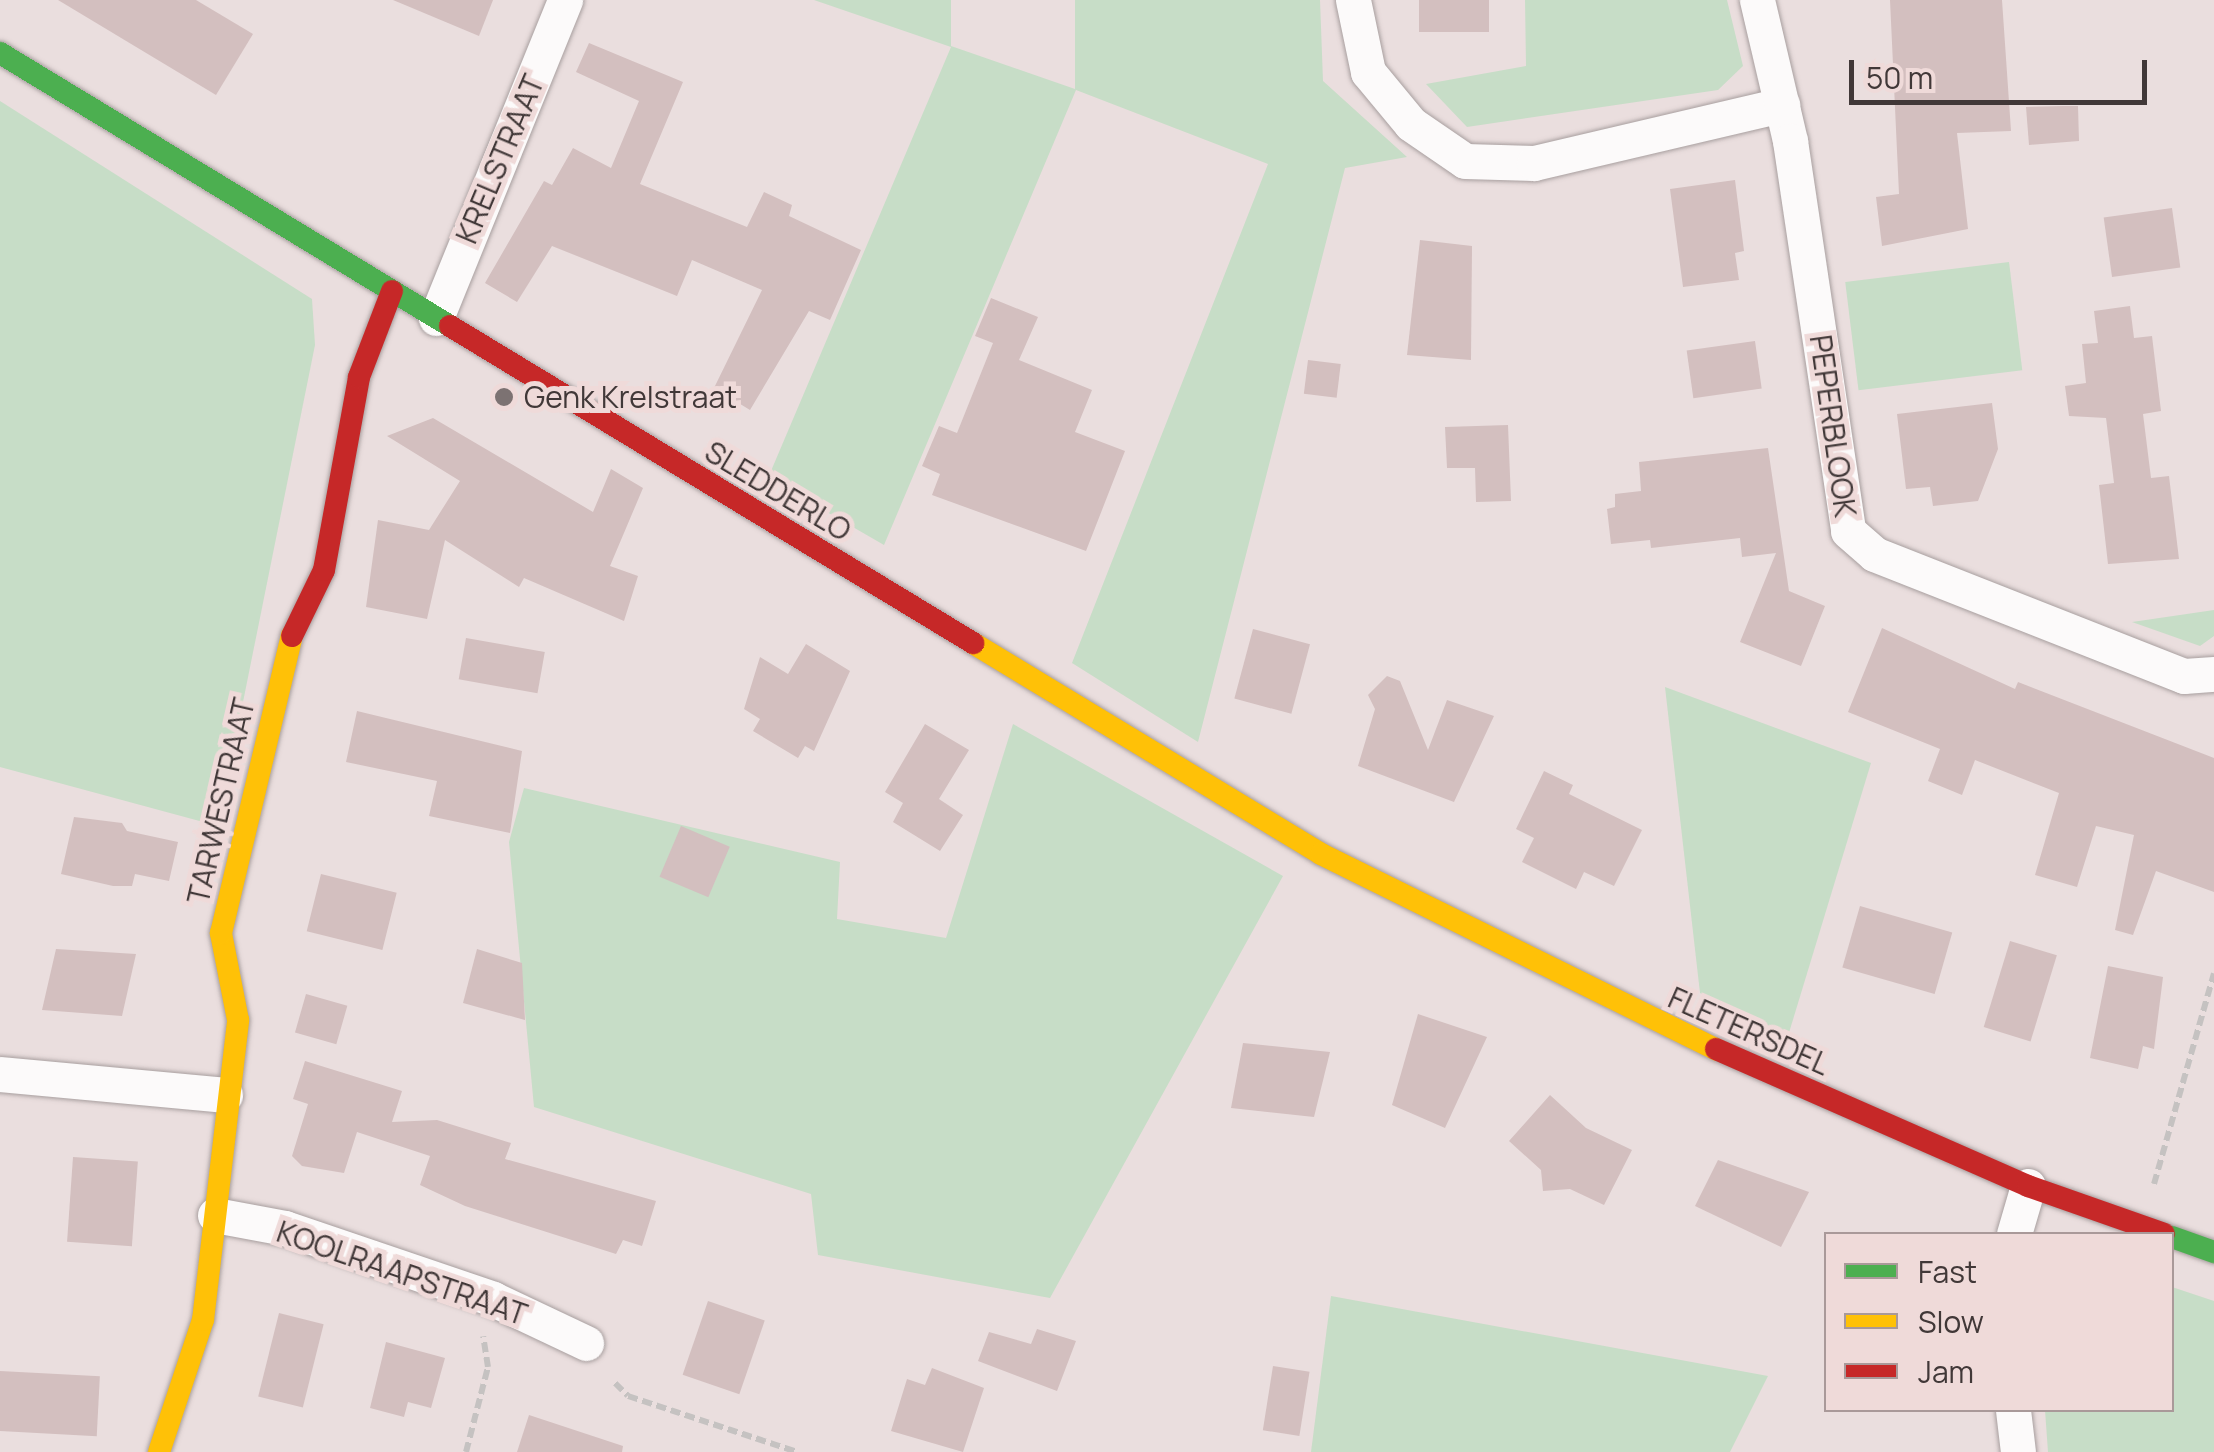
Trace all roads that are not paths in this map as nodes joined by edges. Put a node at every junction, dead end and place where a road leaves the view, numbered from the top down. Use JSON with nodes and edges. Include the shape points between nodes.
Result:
{"nodes":[{"id":1,"x":566,"y":0,"type":"edge"},
{"id":2,"x":1353,"y":0,"type":"edge"},
{"id":3,"x":1757,"y":0,"type":"edge"},
{"id":4,"x":0,"y":53,"type":"edge"},
{"id":5,"x":1782,"y":106,"type":"junction"},
{"id":6,"x":392,"y":291,"type":"junction"},
{"id":7,"x":436,"y":318,"type":"junction"},
{"id":8,"x":2214,"y":674,"type":"edge"},
{"id":9,"x":1321,"y":854,"type":"joint"},
{"id":10,"x":0,"y":1074,"type":"edge"},
{"id":11,"x":225,"y":1094,"type":"junction"},
{"id":12,"x":2028,"y":1186,"type":"junction"},
{"id":13,"x":216,"y":1216,"type":"junction"},
{"id":14,"x":2015,"y":1232,"type":"edge"},
{"id":15,"x":2157,"y":1232,"type":"edge"},
{"id":16,"x":2174,"y":1238,"type":"edge"},
{"id":17,"x":2214,"y":1252,"type":"edge"},
{"id":18,"x":586,"y":1343,"type":"dead end"},
{"id":19,"x":2014,"y":1412,"type":"edge"},
{"id":20,"x":159,"y":1452,"type":"edge"},
{"id":21,"x":2018,"y":1452,"type":"edge"}],
"edges":[{"from":1,"to":7,"type":"street","name":"KRELSTRAAT"},
{"from":2,"to":5,"type":"street","via":[[1368,72],[1411,124],[1465,160],[1534,164]]},
{"from":3,"to":5,"type":"street","name":"PEPERBLOOK"},
{"from":4,"to":6,"type":"street","name":"SLEDDERLO"},
{"from":5,"to":8,"type":"street","name":"PEPERBLOOK","via":[[1848,530],[1874,554],[2184,676]]},
{"from":6,"to":7,"type":"street","name":"SLEDDERLO"},
{"from":6,"to":11,"type":"street","name":"TARWESTRAAT","via":[[359,376],[324,570],[293,630],[221,933],[238,1020]]},
{"from":7,"to":9,"type":"street","name":"SLEDDERLO"},
{"from":9,"to":12,"type":"street","name":"FLETERSDEL","via":[[1621,1007]]},
{"from":10,"to":11,"type":"street"},
{"from":11,"to":13,"type":"street","name":"TARWESTRAAT"},
{"from":12,"to":14,"type":"street"},
{"from":12,"to":15,"type":"street","name":"FLETERSDEL"},
{"from":13,"to":18,"type":"street","name":"KOOLRAAPSTRAAT","via":[[285,1228],[493,1299]]},
{"from":13,"to":20,"type":"street","name":"TARWESTRAAT","via":[[203,1320]]},
{"from":16,"to":17,"type":"street","name":"FLETERSDEL"},
{"from":19,"to":21,"type":"street"}]}
